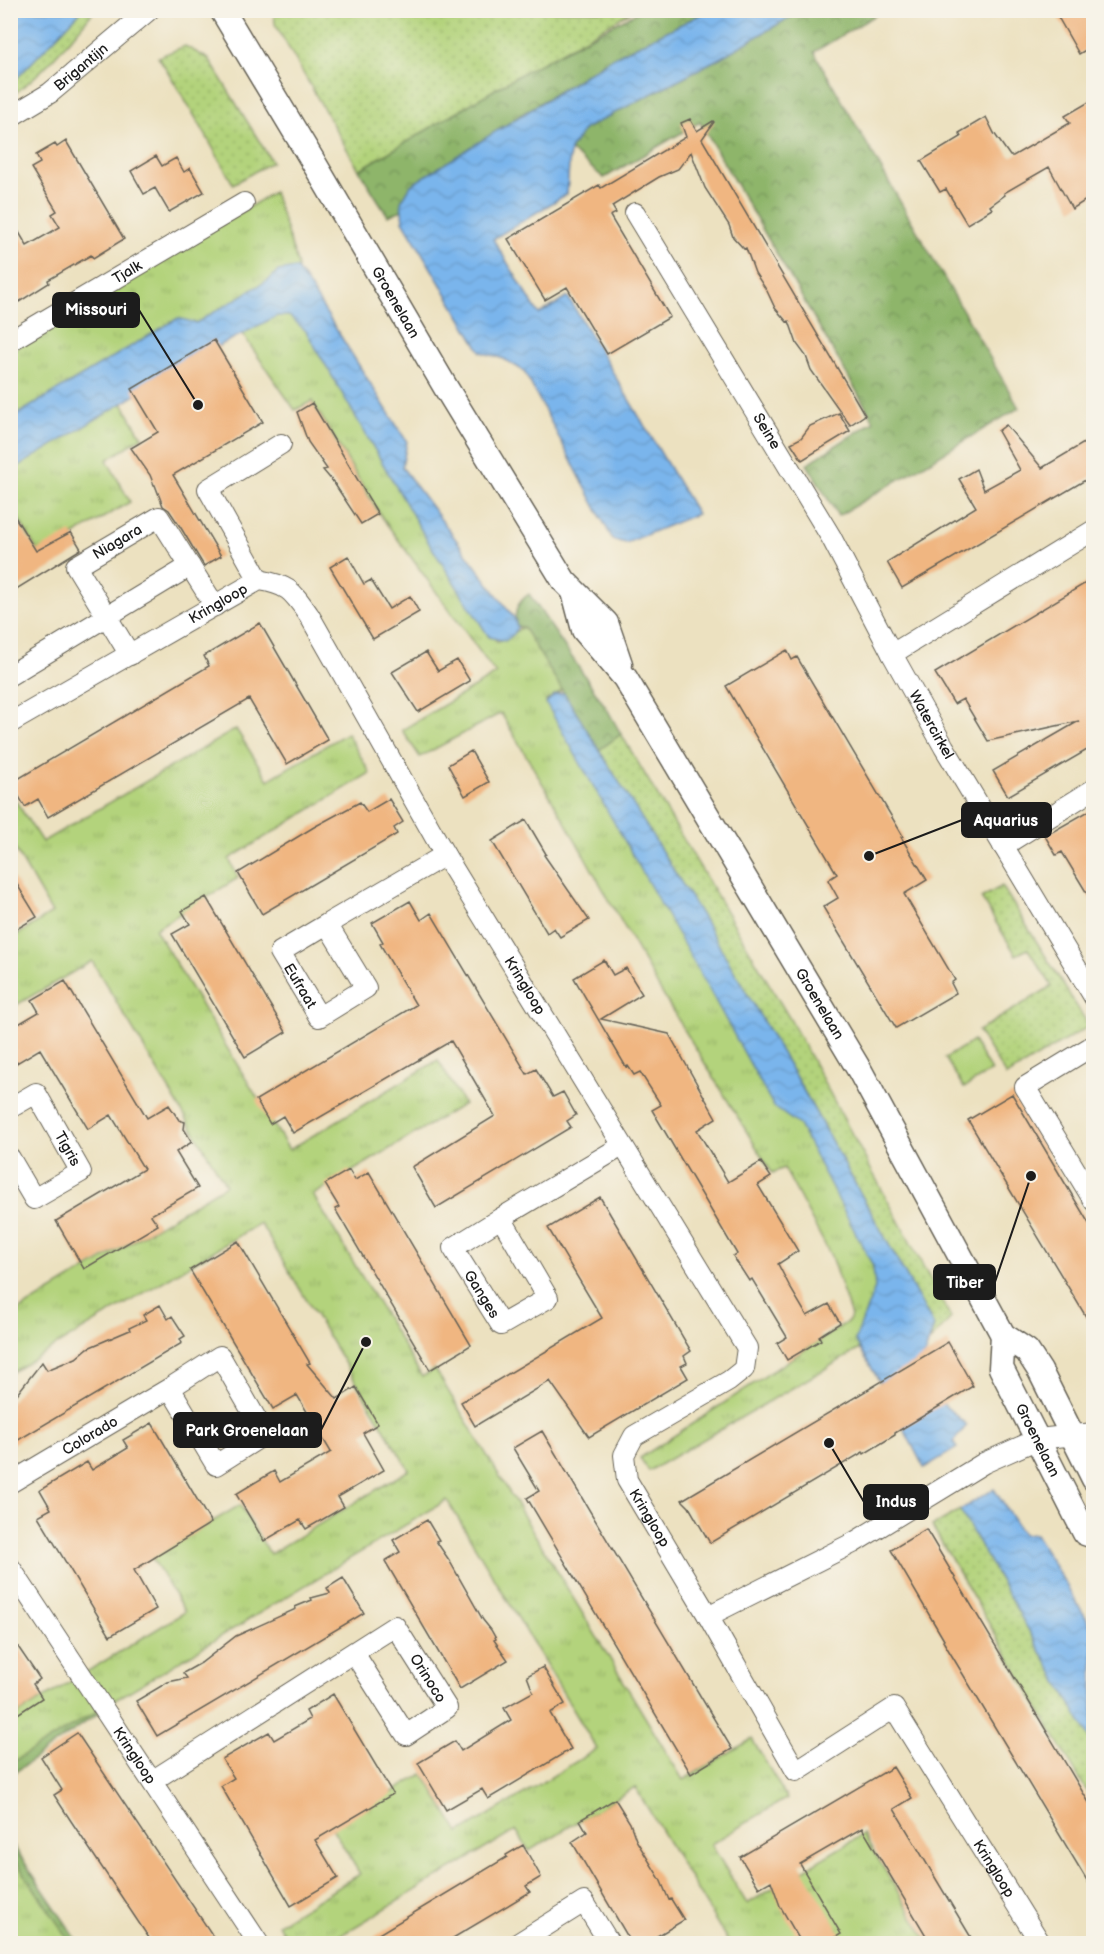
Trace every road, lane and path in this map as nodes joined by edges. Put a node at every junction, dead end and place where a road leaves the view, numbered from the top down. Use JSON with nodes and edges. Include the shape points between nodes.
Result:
{"nodes":[{"id":1,"x":149,"y":10,"type":"edge"},
{"id":2,"x":222,"y":10,"type":"edge"},
{"id":3,"x":10,"y":117,"type":"edge"},
{"id":4,"x":244,"y":203,"type":"dead end"},
{"id":5,"x":635,"y":213,"type":"dead end"},
{"id":6,"x":10,"y":341,"type":"edge"},
{"id":7,"x":281,"y":444,"type":"dead end"},
{"id":8,"x":1094,"y":530,"type":"edge"},
{"id":9,"x":190,"y":566,"type":"junction"},
{"id":10,"x":259,"y":580,"type":"junction"},
{"id":11,"x":215,"y":606,"type":"junction"},
{"id":12,"x":107,"y":618,"type":"junction"},
{"id":13,"x":892,"y":654,"type":"junction"},
{"id":14,"x":130,"y":655,"type":"junction"},
{"id":15,"x":10,"y":675,"type":"edge"},
{"id":16,"x":10,"y":723,"type":"edge"},
{"id":17,"x":1094,"y":789,"type":"edge"},
{"id":18,"x":1003,"y":846,"type":"junction"},
{"id":19,"x":445,"y":855,"type":"junction"},
{"id":20,"x":327,"y":924,"type":"junction"},
{"id":21,"x":1094,"y":997,"type":"edge"},
{"id":22,"x":1094,"y":1045,"type":"edge"},
{"id":23,"x":10,"y":1108,"type":"edge"},
{"id":24,"x":622,"y":1146,"type":"junction"},
{"id":25,"x":10,"y":1158,"type":"edge"},
{"id":26,"x":1094,"y":1201,"type":"edge"},
{"id":27,"x":501,"y":1218,"type":"junction"},
{"id":28,"x":1003,"y":1335,"type":"junction"},
{"id":29,"x":170,"y":1388,"type":"junction"},
{"id":30,"x":1083,"y":1435,"type":"edge"},
{"id":31,"x":1038,"y":1440,"type":"junction"},
{"id":32,"x":1094,"y":1479,"type":"edge"},
{"id":33,"x":10,"y":1483,"type":"edge"},
{"id":34,"x":1094,"y":1536,"type":"edge"},
{"id":35,"x":10,"y":1567,"type":"edge"},
{"id":36,"x":708,"y":1616,"type":"junction"},
{"id":37,"x":354,"y":1653,"type":"junction"},
{"id":38,"x":152,"y":1781,"type":"junction"},
{"id":39,"x":526,"y":1941,"type":"edge"},
{"id":40,"x":259,"y":1944,"type":"edge"},
{"id":41,"x":610,"y":1944,"type":"edge"},
{"id":42,"x":1041,"y":1944,"type":"edge"}],
"edges":[{"from":1,"to":3,"type":"street","name":"Brigantijn","via":[[50,93]]},
{"from":2,"to":28,"type":"street","name":"Groenelaan","via":[[447,388],[574,592],[584,630],[625,678],[861,1071]]},
{"from":4,"to":6,"type":"street","name":"Tjalk"},
{"from":5,"to":13,"type":"street","name":"Seine","via":[[831,537]]},
{"from":7,"to":10,"type":"street","via":[[208,489]]},
{"from":8,"to":13,"type":"street"},
{"from":9,"to":11,"type":"street","name":"Niagara"},
{"from":9,"to":12,"type":"street"},
{"from":9,"to":12,"type":"street","name":"Niagara","via":[[159,517],[76,566]]},
{"from":10,"to":11,"type":"street","name":"Kringloop"},
{"from":10,"to":19,"type":"street","name":"Kringloop","via":[[279,584],[295,595],[309,615]]},
{"from":11,"to":14,"type":"street","name":"Kringloop"},
{"from":12,"to":14,"type":"street","name":"Niagara"},
{"from":12,"to":15,"type":"street"},
{"from":13,"to":18,"type":"street","name":"Watercirkel"},
{"from":14,"to":16,"type":"street","name":"Kringloop"},
{"from":17,"to":18,"type":"street"},
{"from":18,"to":21,"type":"street","name":"Watercirkel"},
{"from":19,"to":20,"type":"street","name":"Eufraat"},
{"from":19,"to":24,"type":"street","name":"Kringloop"},
{"from":20,"to":20,"type":"street","name":"Eufraat","via":[[280,952],[319,1017],[366,988]]},
{"from":22,"to":26,"type":"street","via":[[1025,1087]]},
{"from":23,"to":25,"type":"street","name":"Tigris","via":[[36,1094],[81,1172],[34,1199]]},
{"from":24,"to":27,"type":"street","name":"Ganges"},
{"from":24,"to":36,"type":"street","name":"Kringloop","via":[[747,1347],[744,1370],[634,1436],[624,1455],[627,1480]]},
{"from":27,"to":27,"type":"street","name":"Ganges","via":[[453,1248],[501,1325],[548,1298]]},
{"from":28,"to":30,"type":"street","name":"Groenelaan","via":[[1027,1351]]},
{"from":28,"to":31,"type":"street","name":"Groenelaan","via":[[1001,1368]]},
{"from":29,"to":29,"type":"street","name":"Colorado","via":[[220,1356],[265,1434],[216,1465]]},
{"from":29,"to":33,"type":"street","name":"Colorado"},
{"from":30,"to":31,"type":"street"},
{"from":30,"to":32,"type":"street","name":"Groenelaan"},
{"from":31,"to":34,"type":"street","name":"Groenelaan","via":[[1085,1533]]},
{"from":31,"to":36,"type":"street","via":[[984,1463],[853,1543]]},
{"from":35,"to":38,"type":"street","name":"Kringloop"},
{"from":36,"to":42,"type":"street","name":"Kringloop","via":[[796,1771],[894,1708]]},
{"from":37,"to":37,"type":"street","name":"Orinoco","via":[[395,1626],[447,1708],[406,1735]]},
{"from":37,"to":38,"type":"street","name":"Orinoco"},
{"from":38,"to":40,"type":"street","name":"Kringloop"},
{"from":39,"to":41,"type":"street","via":[[584,1902]]}]}
